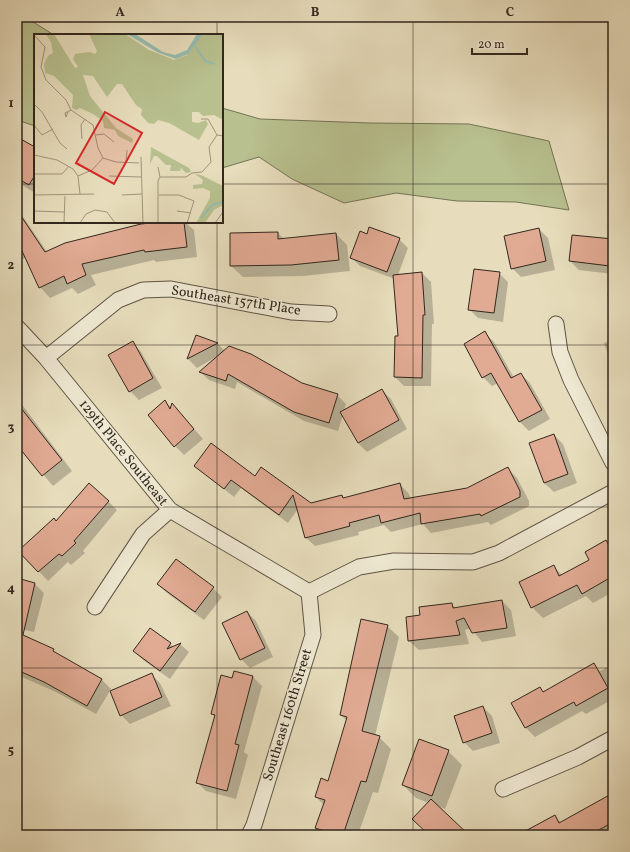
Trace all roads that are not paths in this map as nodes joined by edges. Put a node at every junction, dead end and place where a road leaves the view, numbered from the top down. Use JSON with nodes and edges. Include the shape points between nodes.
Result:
{"nodes":[{"id":1,"x":329,"y":314,"type":"dead end"},
{"id":2,"x":556,"y":324,"type":"dead end"},
{"id":3,"x":17,"y":327,"type":"edge"},
{"id":4,"x":46,"y":358,"type":"junction"},
{"id":5,"x":613,"y":463,"type":"edge"},
{"id":6,"x":613,"y":492,"type":"edge"},
{"id":7,"x":170,"y":510,"type":"junction"},
{"id":8,"x":309,"y":592,"type":"junction"},
{"id":9,"x":95,"y":607,"type":"dead end"},
{"id":10,"x":613,"y":738,"type":"edge"},
{"id":11,"x":503,"y":789,"type":"dead end"},
{"id":12,"x":249,"y":835,"type":"edge"}],
"edges":[{"from":1,"to":4,"type":"street","name":"Southeast 157th Place","via":[[291,312],[171,289],[143,290],[118,300]]},
{"from":2,"to":5,"type":"street","via":[[560,352],[571,380]]},
{"from":3,"to":4,"type":"street","name":"129th Place Southeast"},
{"from":4,"to":7,"type":"street","name":"129th Place Southeast"},
{"from":6,"to":8,"type":"street","via":[[499,553],[473,562],[394,561],[359,567]]},
{"from":7,"to":8,"type":"street","name":"129th Place Southeast"},
{"from":7,"to":9,"type":"street","via":[[143,534]]},
{"from":8,"to":12,"type":"street","name":"Southeast 160th Street","via":[[313,635]]},
{"from":10,"to":11,"type":"street","via":[[578,757]]}]}
